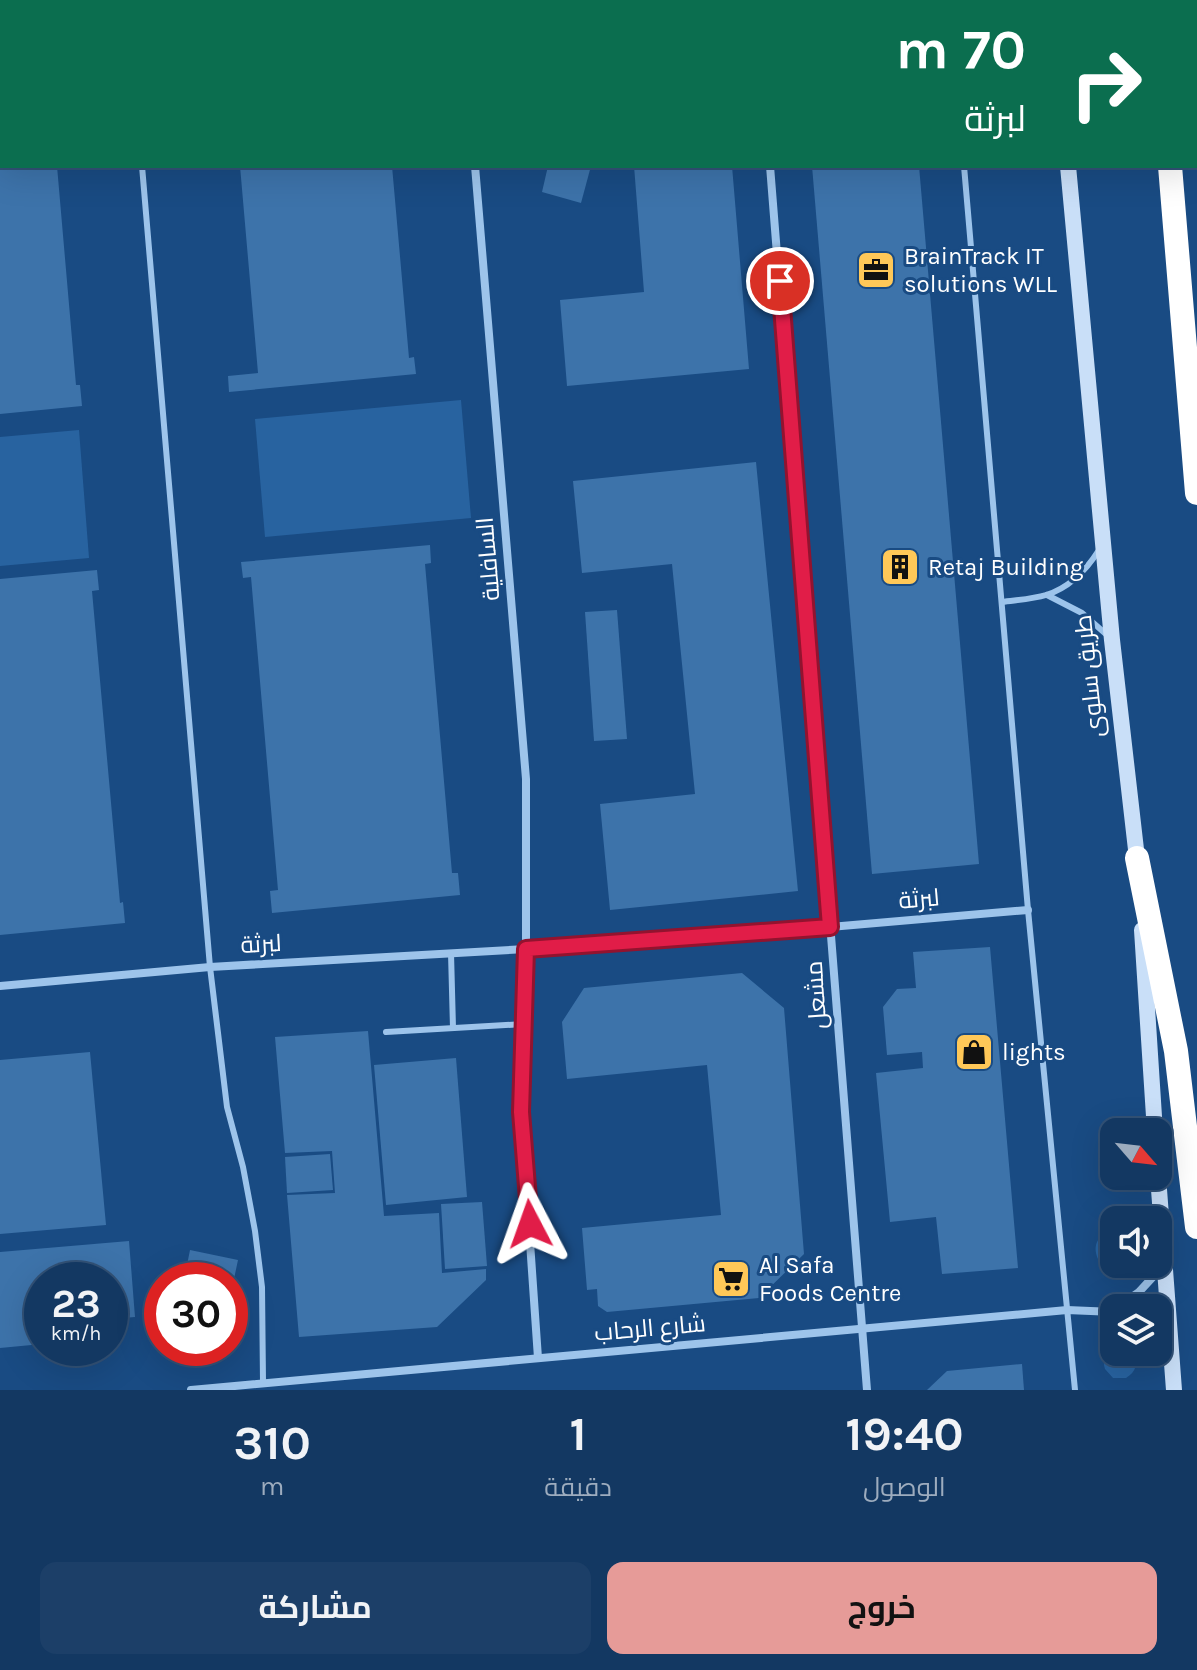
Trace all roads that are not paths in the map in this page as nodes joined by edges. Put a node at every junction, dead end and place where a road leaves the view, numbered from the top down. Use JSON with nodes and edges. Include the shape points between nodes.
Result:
{"nodes":[{"id":1,"x":142,"y":168,"type":"edge"},
{"id":2,"x":475,"y":168,"type":"edge"},
{"id":3,"x":770,"y":168,"type":"edge"},
{"id":4,"x":964,"y":168,"type":"edge"},
{"id":5,"x":1068,"y":168,"type":"edge"},
{"id":6,"x":1170,"y":168,"type":"edge"},
{"id":7,"x":1197,"y":493,"type":"edge"},
{"id":8,"x":1103,"y":542,"type":"junction"},
{"id":9,"x":1047,"y":595,"type":"junction"},
{"id":10,"x":1002,"y":602,"type":"junction"},
{"id":11,"x":1112,"y":640,"type":"junction"},
{"id":12,"x":1137,"y":858,"type":"junction"},
{"id":13,"x":1028,"y":910,"type":"junction"},
{"id":14,"x":830,"y":927,"type":"junction"},
{"id":15,"x":526,"y":949,"type":"junction"},
{"id":16,"x":451,"y":953,"type":"junction"},
{"id":17,"x":210,"y":967,"type":"junction"},
{"id":18,"x":0,"y":986,"type":"edge"},
{"id":19,"x":524,"y":1024,"type":"junction"},
{"id":20,"x":453,"y":1028,"type":"junction"},
{"id":21,"x":386,"y":1032,"type":"dead end"},
{"id":22,"x":1154,"y":1118,"type":"edge"},
{"id":23,"x":1197,"y":1227,"type":"edge"},
{"id":24,"x":1152,"y":1278,"type":"edge"},
{"id":25,"x":1136,"y":1294,"type":"edge"},
{"id":26,"x":1067,"y":1310,"type":"junction"},
{"id":27,"x":1100,"y":1310,"type":"edge"},
{"id":28,"x":861,"y":1328,"type":"junction"},
{"id":29,"x":538,"y":1358,"type":"junction"},
{"id":30,"x":1169,"y":1366,"type":"edge"},
{"id":31,"x":263,"y":1382,"type":"junction"},
{"id":32,"x":191,"y":1390,"type":"edge"},
{"id":33,"x":867,"y":1390,"type":"edge"},
{"id":34,"x":1075,"y":1390,"type":"edge"},
{"id":35,"x":1174,"y":1390,"type":"edge"}],
"edges":[{"from":1,"to":17,"type":"lane"},
{"from":2,"to":15,"type":"street","name":"السافلية","via":[[526,779]]},
{"from":3,"to":14,"type":"street","name":"مشعل"},
{"from":4,"to":10,"type":"lane"},
{"from":5,"to":8,"type":"main road","name":"طريق سلوى"},
{"from":6,"to":7,"type":"highway"},
{"from":8,"to":9,"type":"lane","via":[[1080,574]]},
{"from":8,"to":11,"type":"main road","name":"طريق سلوى"},
{"from":9,"to":10,"type":"lane"},
{"from":9,"to":11,"type":"lane","via":[[1082,613]]},
{"from":10,"to":13,"type":"lane"},
{"from":11,"to":12,"type":"main road","name":"طريق سلوى"},
{"from":12,"to":22,"type":"main road","name":"طريق سلوى"},
{"from":12,"to":23,"type":"highway","via":[[1176,1051]]},
{"from":13,"to":14,"type":"street","name":"لبرثة"},
{"from":13,"to":26,"type":"lane"},
{"from":14,"to":15,"type":"street","name":"لبرثة"},
{"from":14,"to":28,"type":"street","name":"مشعل"},
{"from":15,"to":16,"type":"street","name":"لبرثة"},
{"from":15,"to":19,"type":"street"},
{"from":16,"to":17,"type":"street","name":"لبرثة"},
{"from":16,"to":20,"type":"lane"},
{"from":17,"to":18,"type":"street","name":"لبرثة"},
{"from":17,"to":31,"type":"lane","via":[[227,1107],[257,1245]]},
{"from":19,"to":20,"type":"lane"},
{"from":19,"to":29,"type":"street","via":[[521,1112]]},
{"from":20,"to":21,"type":"lane"},
{"from":24,"to":25,"type":"street","name":"شارع الرحاب"},
{"from":26,"to":27,"type":"street","name":"شارع الرحاب"},
{"from":26,"to":28,"type":"street","name":"شارع الرحاب"},
{"from":26,"to":34,"type":"lane"},
{"from":28,"to":29,"type":"street","name":"شارع الرحاب"},
{"from":28,"to":33,"type":"street","name":"مشعل"},
{"from":29,"to":31,"type":"street","name":"شارع الرحاب"},
{"from":30,"to":35,"type":"main road"},
{"from":31,"to":32,"type":"street","name":"شارع الرحاب"}]}
